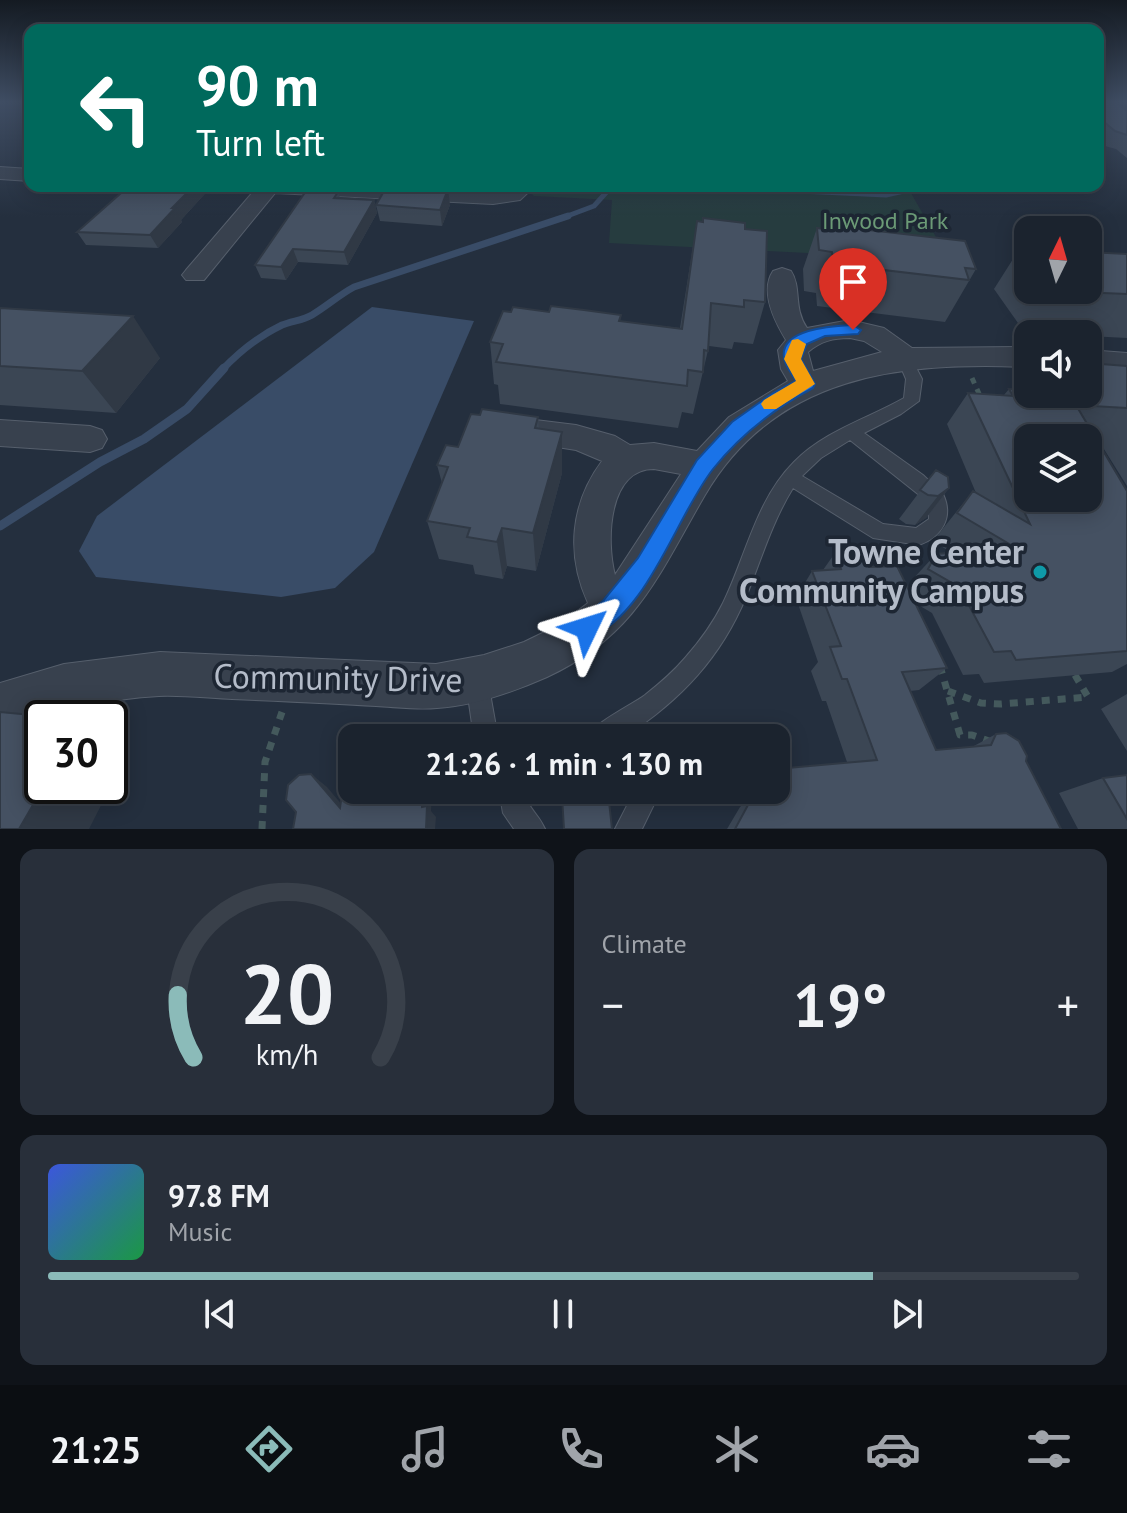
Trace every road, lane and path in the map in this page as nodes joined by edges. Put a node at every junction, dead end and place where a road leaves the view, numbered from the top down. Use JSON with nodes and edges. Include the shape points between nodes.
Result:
{"nodes":[{"id":1,"x":0,"y":173,"type":"edge"},
{"id":2,"x":24,"y":175,"type":"edge"},
{"id":3,"x":265,"y":192,"type":"edge"},
{"id":4,"x":385,"y":192,"type":"edge"},
{"id":5,"x":507,"y":192,"type":"edge"},
{"id":6,"x":195,"y":275,"type":"dead end"},
{"id":7,"x":782,"y":276,"type":"dead end"},
{"id":8,"x":801,"y":340,"type":"junction"},
{"id":9,"x":1014,"y":356,"type":"edge"},
{"id":10,"x":904,"y":358,"type":"junction"},
{"id":11,"x":1102,"y":361,"type":"edge"},
{"id":12,"x":1127,"y":363,"type":"edge"},
{"id":13,"x":972,"y":378,"type":"dead end"},
{"id":14,"x":806,"y":384,"type":"junction"},
{"id":15,"x":983,"y":402,"type":"edge"},
{"id":16,"x":492,"y":427,"type":"edge"},
{"id":17,"x":850,"y":431,"type":"junction"},
{"id":18,"x":0,"y":433,"type":"edge"},
{"id":19,"x":90,"y":439,"type":"dead end"},
{"id":20,"x":625,"y":461,"type":"junction"},
{"id":21,"x":704,"y":466,"type":"junction"},
{"id":22,"x":790,"y":478,"type":"junction"},
{"id":23,"x":866,"y":544,"type":"dead end"},
{"id":24,"x":859,"y":551,"type":"junction"},
{"id":25,"x":834,"y":557,"type":"edge"},
{"id":26,"x":885,"y":580,"type":"edge"},
{"id":27,"x":612,"y":609,"type":"junction"},
{"id":28,"x":938,"y":659,"type":"edge"},
{"id":29,"x":1075,"y":675,"type":"edge"},
{"id":30,"x":294,"y":681,"type":"junction"},
{"id":31,"x":476,"y":681,"type":"junction"},
{"id":32,"x":947,"y":690,"type":"junction"},
{"id":33,"x":0,"y":706,"type":"edge"},
{"id":34,"x":484,"y":724,"type":"edge"},
{"id":35,"x":638,"y":724,"type":"edge"},
{"id":36,"x":998,"y":747,"type":"edge"},
{"id":37,"x":514,"y":804,"type":"edge"},
{"id":38,"x":641,"y":804,"type":"edge"},
{"id":39,"x":262,"y":829,"type":"edge"},
{"id":40,"x":532,"y":829,"type":"edge"},
{"id":41,"x":628,"y":829,"type":"edge"}],
"edges":[{"from":1,"to":2,"type":"street"},
{"from":3,"to":6,"type":"street"},
{"from":4,"to":5,"type":"street","via":[[481,197]]},
{"from":7,"to":8,"type":"street","via":[[784,315]]},
{"from":8,"to":10,"type":"street","via":[[823,331],[853,330],[886,340]]},
{"from":8,"to":14,"type":"street","via":[[792,359]]},
{"from":9,"to":10,"type":"street","name":"Community Drive"},
{"from":10,"to":14,"type":"street","name":"Community Drive"},
{"from":10,"to":17,"type":"lane","via":[[914,379],[911,401]]},
{"from":11,"to":12,"type":"street"},
{"from":13,"to":15,"type":"path"},
{"from":14,"to":21,"type":"street","name":"Community Drive","via":[[739,427]]},
{"from":16,"to":20,"type":"street","via":[[599,442]]},
{"from":17,"to":22,"type":"lane","via":[[816,452]]},
{"from":17,"to":22,"type":"lane","via":[[913,474],[937,499],[938,522],[919,537],[880,532]]},
{"from":18,"to":19,"type":"street"},
{"from":20,"to":21,"type":"street","via":[[660,456]]},
{"from":20,"to":27,"type":"street","via":[[602,490],[592,551],[594,571]]},
{"from":21,"to":27,"type":"street","name":"Community Drive","via":[[646,565]]},
{"from":22,"to":35,"type":"lane","via":[[728,615],[697,660]]},
{"from":23,"to":24,"type":"path"},
{"from":24,"to":25,"type":"path"},
{"from":24,"to":26,"type":"path"},
{"from":27,"to":31,"type":"street","name":"Community Drive","via":[[563,647]]},
{"from":28,"to":32,"type":"path"},
{"from":29,"to":32,"type":"path","via":[[1088,697],[1001,704],[981,703]]},
{"from":30,"to":31,"type":"street","name":"Community Drive","via":[[436,686]]},
{"from":30,"to":33,"type":"street","name":"Community Drive","via":[[160,674],[64,686]]},
{"from":30,"to":39,"type":"path","via":[[262,778]]},
{"from":31,"to":34,"type":"lane"},
{"from":32,"to":36,"type":"path","via":[[960,735],[987,739]]},
{"from":37,"to":40,"type":"lane"},
{"from":38,"to":41,"type":"lane"}]}
